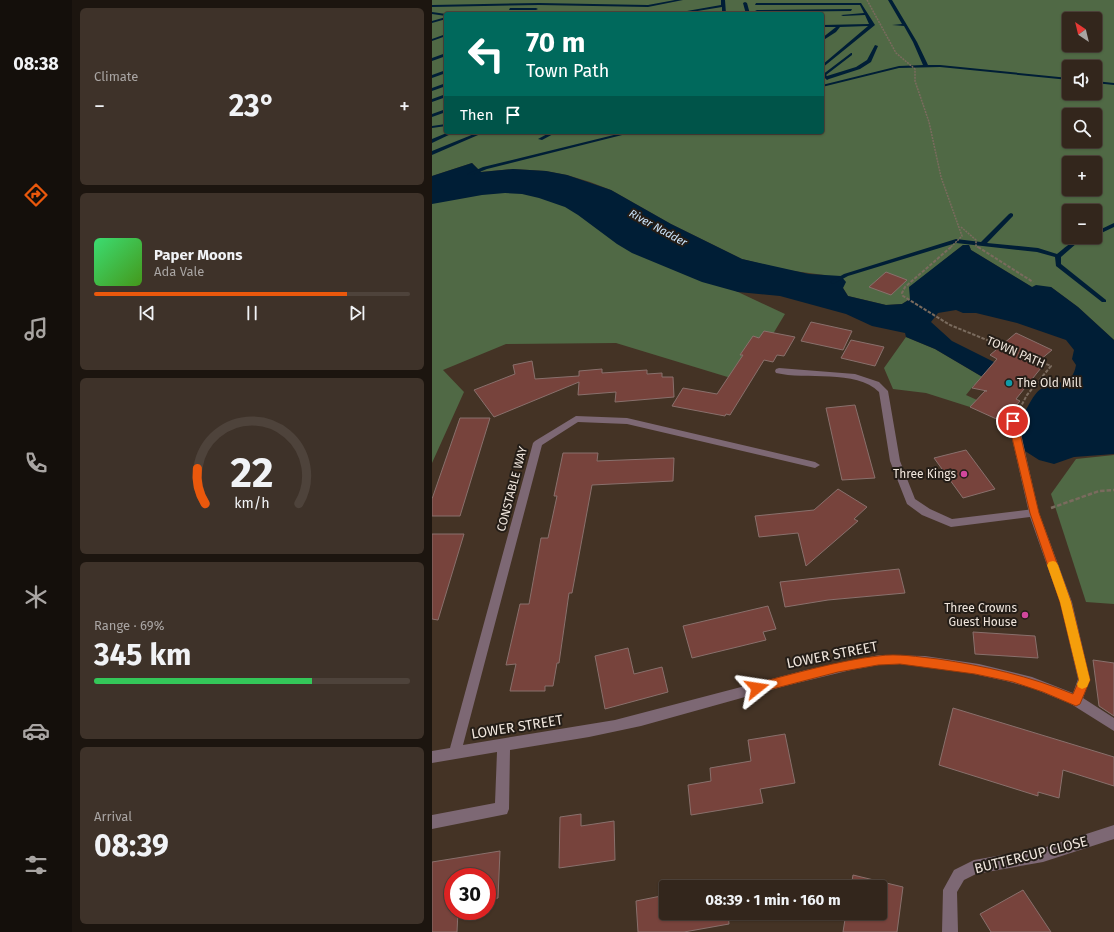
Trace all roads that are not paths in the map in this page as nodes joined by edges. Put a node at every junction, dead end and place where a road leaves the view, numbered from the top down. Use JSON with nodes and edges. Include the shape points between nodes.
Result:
{"nodes":[{"id":1,"x":779,"y":371,"type":"dead end"},
{"id":2,"x":1013,"y":421,"type":"road end"},
{"id":3,"x":815,"y":465,"type":"dead end"},
{"id":4,"x":1034,"y":513,"type":"junction"},
{"id":5,"x":1076,"y":700,"type":"junction"},
{"id":6,"x":1114,"y":725,"type":"edge"},
{"id":7,"x":504,"y":745,"type":"junction"},
{"id":8,"x":455,"y":752,"type":"junction"},
{"id":9,"x":432,"y":757,"type":"edge"},
{"id":10,"x":432,"y":822,"type":"edge"},
{"id":11,"x":1114,"y":832,"type":"edge"},
{"id":12,"x":950,"y":932,"type":"edge"}],
"edges":[{"from":1,"to":4,"type":"street","via":[[854,377],[876,384],[884,391],[895,461],[911,502],[926,512],[951,523]]},
{"from":2,"to":4,"type":"street"},
{"from":3,"to":8,"type":"street","name":"CONSTABLE WAY","via":[[627,421],[576,419],[538,442]]},
{"from":4,"to":5,"type":"street","via":[[1066,602],[1084,680]]},
{"from":5,"to":6,"type":"street","name":"LOWER STREET"},
{"from":5,"to":7,"type":"street","name":"LOWER STREET","via":[[1013,678],[975,669],[900,659],[878,660],[770,684],[633,722]]},
{"from":7,"to":8,"type":"street","name":"LOWER STREET"},
{"from":7,"to":10,"type":"street","via":[[502,809]]},
{"from":8,"to":9,"type":"street","name":"LOWER STREET"},
{"from":11,"to":12,"type":"street","name":"BUTTERCUP CLOSE","via":[[1043,854],[974,867],[959,875],[950,890]]}]}
